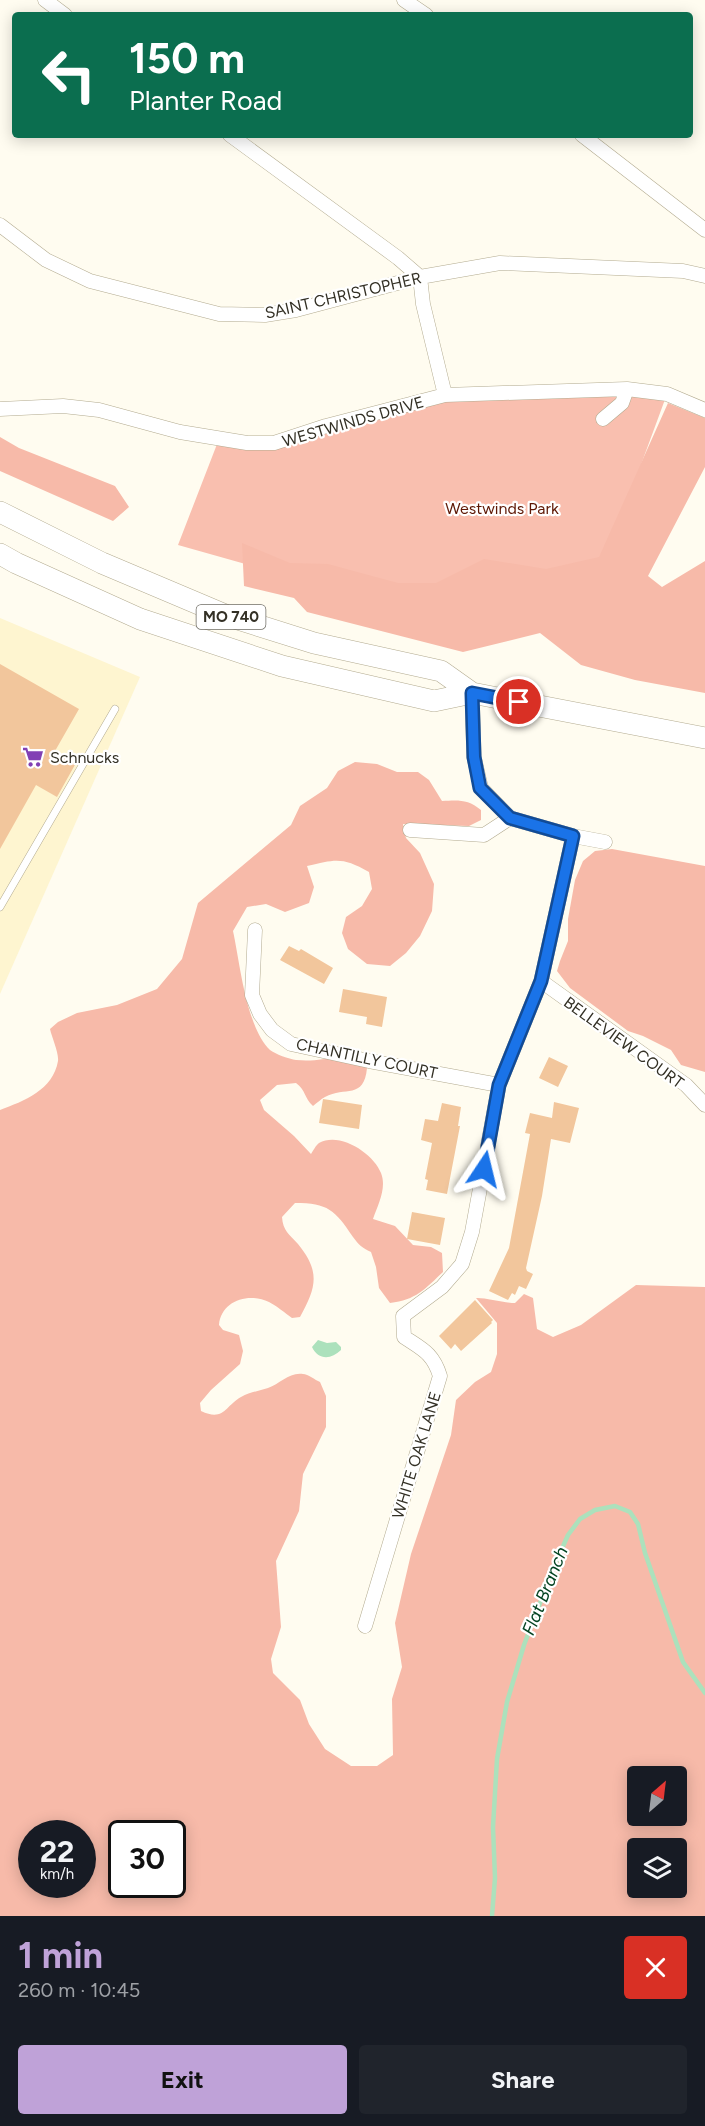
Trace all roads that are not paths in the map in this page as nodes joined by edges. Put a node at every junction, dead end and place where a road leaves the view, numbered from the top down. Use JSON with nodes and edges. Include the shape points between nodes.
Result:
{"nodes":[{"id":1,"x":45,"y":0,"type":"edge"},
{"id":2,"x":404,"y":0,"type":"edge"},
{"id":3,"x":61,"y":12,"type":"edge"},
{"id":4,"x":422,"y":12,"type":"edge"},
{"id":5,"x":234,"y":138,"type":"edge"},
{"id":6,"x":586,"y":138,"type":"edge"},
{"id":7,"x":0,"y":225,"type":"edge"},
{"id":8,"x":705,"y":230,"type":"edge"},
{"id":9,"x":705,"y":276,"type":"edge"},
{"id":10,"x":420,"y":278,"type":"junction"},
{"id":11,"x":627,"y":389,"type":"junction"},
{"id":12,"x":445,"y":395,"type":"junction"},
{"id":13,"x":0,"y":409,"type":"edge"},
{"id":14,"x":705,"y":410,"type":"edge"},
{"id":15,"x":603,"y":419,"type":"dead end"},
{"id":16,"x":0,"y":512,"type":"edge"},
{"id":17,"x":0,"y":554,"type":"edge"},
{"id":18,"x":472,"y":693,"type":"junction"},
{"id":19,"x":115,"y":709,"type":"dead end"},
{"id":20,"x":705,"y":738,"type":"edge"},
{"id":21,"x":510,"y":818,"type":"junction"},
{"id":22,"x":410,"y":830,"type":"dead end"},
{"id":23,"x":573,"y":836,"type":"junction"},
{"id":24,"x":605,"y":842,"type":"dead end"},
{"id":25,"x":0,"y":907,"type":"edge"},
{"id":26,"x":255,"y":930,"type":"dead end"},
{"id":27,"x":541,"y":981,"type":"junction"},
{"id":28,"x":499,"y":1085,"type":"junction"},
{"id":29,"x":705,"y":1105,"type":"edge"},
{"id":30,"x":365,"y":1626,"type":"dead end"}],
"edges":[{"from":1,"to":3,"type":"street"},
{"from":2,"to":4,"type":"street"},
{"from":5,"to":10,"type":"street"},
{"from":6,"to":8,"type":"street"},
{"from":7,"to":10,"type":"street","name":"SAINT CHRISTOPHER","via":[[46,260],[90,280],[219,314],[265,315],[296,310]]},
{"from":9,"to":10,"type":"street","name":"SAINT CHRISTOPHER","via":[[672,270],[500,263]]},
{"from":10,"to":12,"type":"street"},
{"from":11,"to":12,"type":"street","name":"WESTWINDS DRIVE"},
{"from":11,"to":14,"type":"street","name":"WESTWINDS DRIVE","via":[[666,394]]},
{"from":11,"to":15,"type":"street","via":[[622,403]]},
{"from":12,"to":13,"type":"street","name":"WESTWINDS DRIVE","via":[[274,443],[247,443],[180,432],[99,410],[63,406]]},
{"from":16,"to":18,"type":"main road","number":"MO 740","via":[[102,563],[225,615],[314,643],[441,671]]},
{"from":17,"to":18,"type":"main road","number":"MO 740","via":[[140,619],[282,666],[434,701]]},
{"from":18,"to":20,"type":"main road","number":"MO 740"},
{"from":18,"to":21,"type":"street","via":[[474,757],[480,788]]},
{"from":19,"to":25,"type":"lane"},
{"from":21,"to":22,"type":"street","via":[[484,835]]},
{"from":21,"to":23,"type":"street"},
{"from":23,"to":24,"type":"street"},
{"from":23,"to":27,"type":"street","name":"WHITE OAK LANE"},
{"from":26,"to":28,"type":"street","name":"CHANTILLY COURT","via":[[252,995],[272,1030],[291,1044]]},
{"from":27,"to":28,"type":"street","name":"WHITE OAK LANE"},
{"from":27,"to":29,"type":"street","name":"BELLEVIEW COURT","via":[[686,1085]]},
{"from":28,"to":30,"type":"street","name":"WHITE OAK LANE","via":[[472,1232],[462,1264],[442,1287],[403,1316],[404,1337],[429,1354],[440,1376]]}]}
